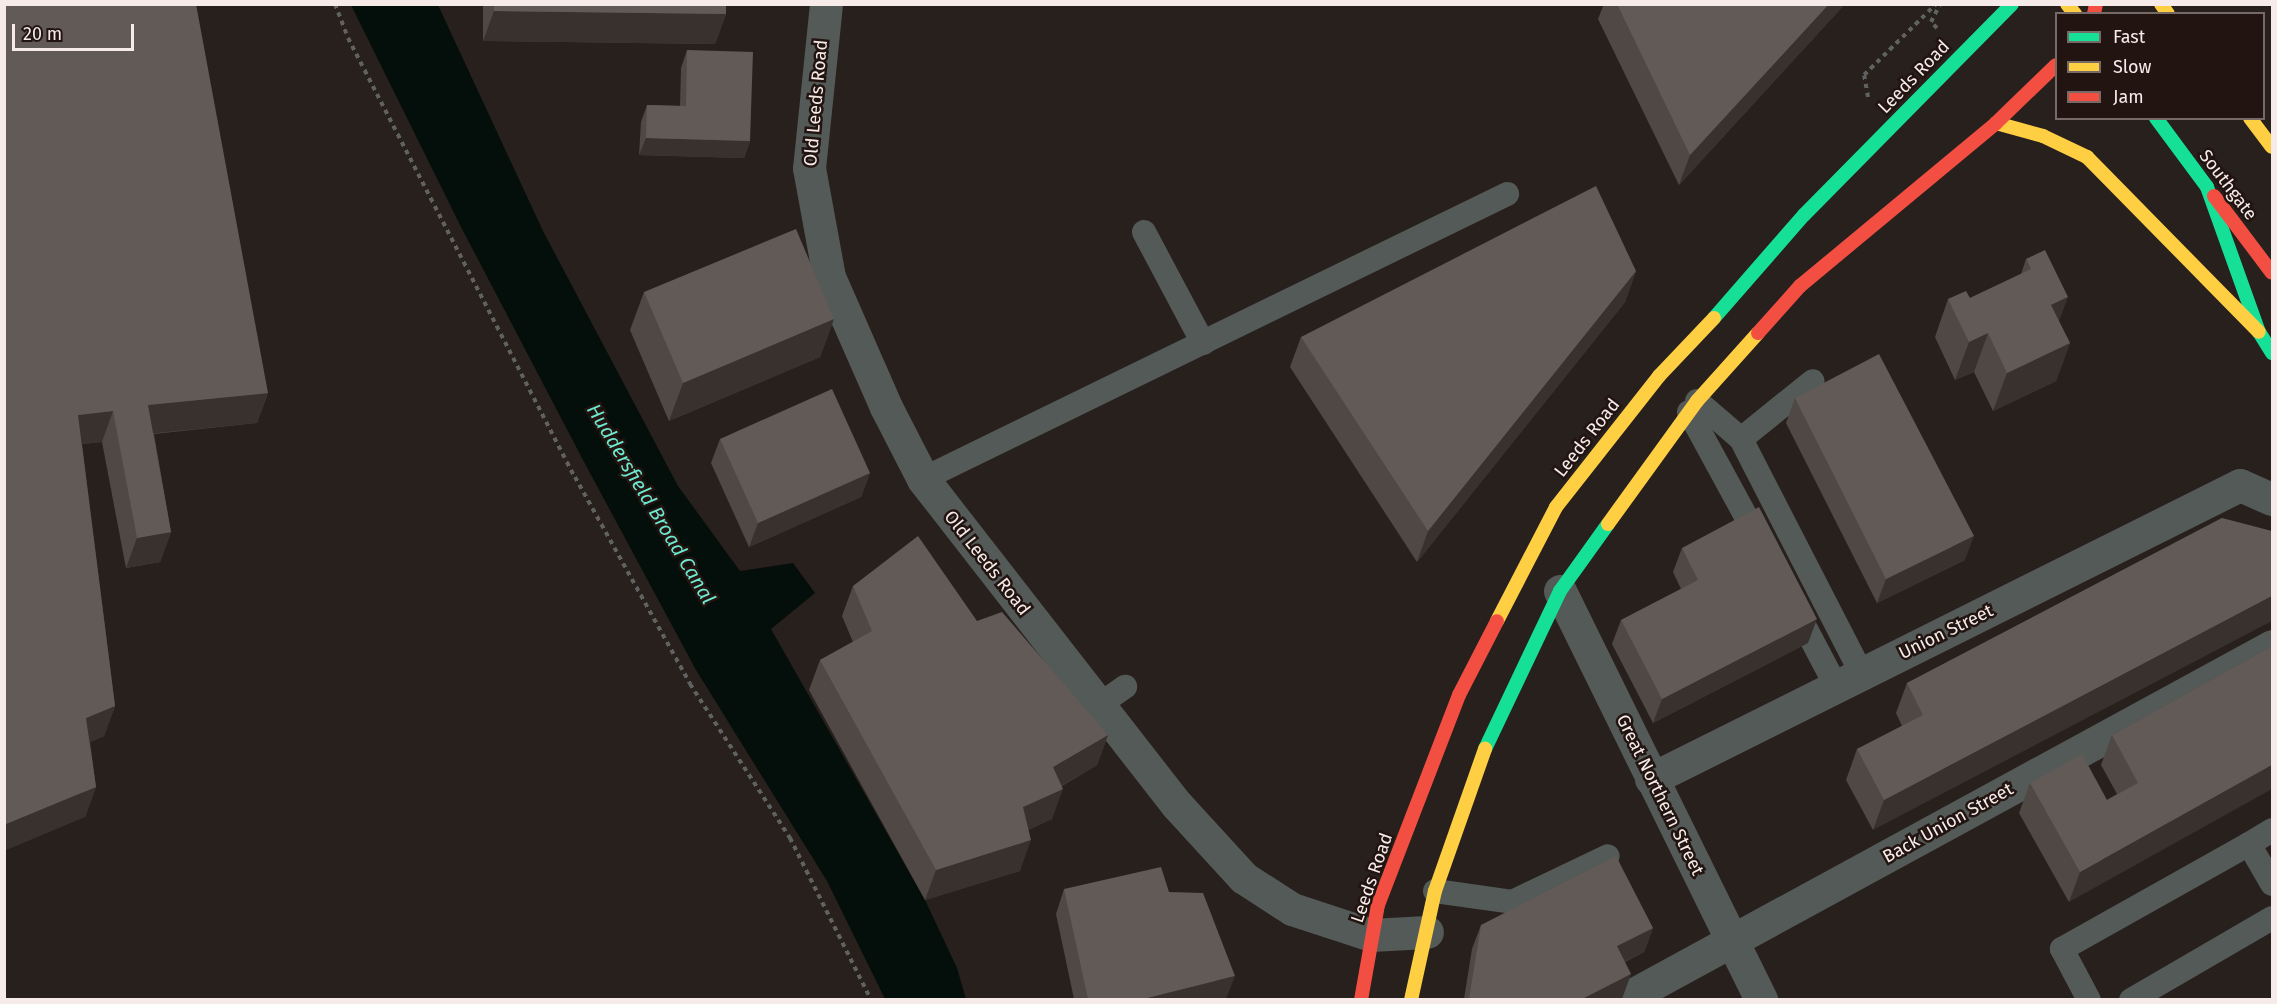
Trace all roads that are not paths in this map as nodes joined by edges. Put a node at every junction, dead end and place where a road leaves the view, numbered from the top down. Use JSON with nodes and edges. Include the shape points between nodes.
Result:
{"nodes":[{"id":1,"x":826,"y":4,"type":"edge"},
{"id":2,"x":2012,"y":4,"type":"edge"},
{"id":3,"x":2055,"y":66,"type":"edge"},
{"id":4,"x":2157,"y":120,"type":"edge"},
{"id":5,"x":2252,"y":120,"type":"edge"},
{"id":6,"x":1996,"y":123,"type":"junction"},
{"id":7,"x":2272,"y":147,"type":"edge"},
{"id":8,"x":2207,"y":187,"type":"junction"},
{"id":9,"x":1507,"y":194,"type":"dead end"},
{"id":10,"x":1144,"y":232,"type":"dead end"},
{"id":11,"x":2272,"y":273,"type":"edge"},
{"id":12,"x":2259,"y":332,"type":"junction"},
{"id":13,"x":1203,"y":343,"type":"junction"},
{"id":14,"x":2272,"y":353,"type":"edge"},
{"id":15,"x":1813,"y":381,"type":"dead end"},
{"id":16,"x":1693,"y":406,"type":"junction"},
{"id":17,"x":1741,"y":439,"type":"junction"},
{"id":18,"x":923,"y":480,"type":"junction"},
{"id":19,"x":2272,"y":500,"type":"edge"},
{"id":20,"x":1560,"y":591,"type":"junction"},
{"id":21,"x":2272,"y":646,"type":"edge"},
{"id":22,"x":1849,"y":680,"type":"junction"},
{"id":23,"x":1125,"y":687,"type":"dead end"},
{"id":24,"x":1099,"y":705,"type":"junction"},
{"id":25,"x":1651,"y":778,"type":"junction"},
{"id":26,"x":2272,"y":830,"type":"edge"},
{"id":27,"x":2249,"y":844,"type":"junction"},
{"id":28,"x":1608,"y":856,"type":"dead end"},
{"id":29,"x":2272,"y":884,"type":"edge"},
{"id":30,"x":1435,"y":891,"type":"junction"},
{"id":31,"x":2272,"y":918,"type":"edge"},
{"id":32,"x":1427,"y":932,"type":"junction"},
{"id":33,"x":1371,"y":935,"type":"junction"},
{"id":34,"x":1732,"y":940,"type":"junction"},
{"id":35,"x":1361,"y":999,"type":"edge"},
{"id":36,"x":1411,"y":999,"type":"edge"},
{"id":37,"x":1623,"y":999,"type":"edge"},
{"id":38,"x":1761,"y":999,"type":"edge"},
{"id":39,"x":2089,"y":999,"type":"edge"},
{"id":40,"x":2131,"y":999,"type":"edge"}],
"edges":[{"from":1,"to":18,"type":"street","name":"Old Leeds Road","via":[[809,168],[829,277]]},
{"from":2,"to":33,"type":"main road","name":"Leeds Road","via":[[1659,376],[1556,507],[1458,695],[1378,905]]},
{"from":3,"to":6,"type":"main road"},
{"from":4,"to":8,"type":"main road","name":"Southgate"},
{"from":5,"to":7,"type":"main road"},
{"from":6,"to":12,"type":"main road","via":[[2043,136],[2087,156]]},
{"from":6,"to":16,"type":"main road","via":[[1800,286]]},
{"from":8,"to":11,"type":"main road","name":"Southgate"},
{"from":8,"to":12,"type":"main road"},
{"from":9,"to":13,"type":"lane"},
{"from":10,"to":13,"type":"lane"},
{"from":12,"to":14,"type":"main road"},
{"from":13,"to":18,"type":"lane"},
{"from":15,"to":17,"type":"lane"},
{"from":16,"to":17,"type":"lane"},
{"from":16,"to":20,"type":"main road"},
{"from":16,"to":22,"type":"lane","via":[[1777,574]]},
{"from":17,"to":22,"type":"lane"},
{"from":18,"to":24,"type":"street","name":"Old Leeds Road"},
{"from":19,"to":22,"type":"street","name":"Union Street","via":[[2240,485]]},
{"from":20,"to":25,"type":"street","name":"Great Northern Street"},
{"from":20,"to":30,"type":"main road","via":[[1488,740]]},
{"from":21,"to":34,"type":"street","name":"Back Union Street"},
{"from":22,"to":25,"type":"street","name":"Union Street"},
{"from":23,"to":24,"type":"lane"},
{"from":24,"to":33,"type":"street","name":"Old Leeds Road","via":[[1177,805],[1244,878],[1292,909]]},
{"from":25,"to":34,"type":"street","name":"Great Northern Street"},
{"from":26,"to":27,"type":"lane"},
{"from":27,"to":29,"type":"lane"},
{"from":27,"to":39,"type":"lane","via":[[2062,948]]},
{"from":28,"to":30,"type":"lane","via":[[1512,902]]},
{"from":30,"to":32,"type":"main road"},
{"from":31,"to":40,"type":"lane"},
{"from":32,"to":33,"type":"street","name":"Old Leeds Road"},
{"from":32,"to":36,"type":"main road"},
{"from":33,"to":35,"type":"main road","name":"Leeds Road"},
{"from":34,"to":37,"type":"street","name":"Back Union Street"},
{"from":34,"to":38,"type":"street","name":"Great Northern Street"}]}
